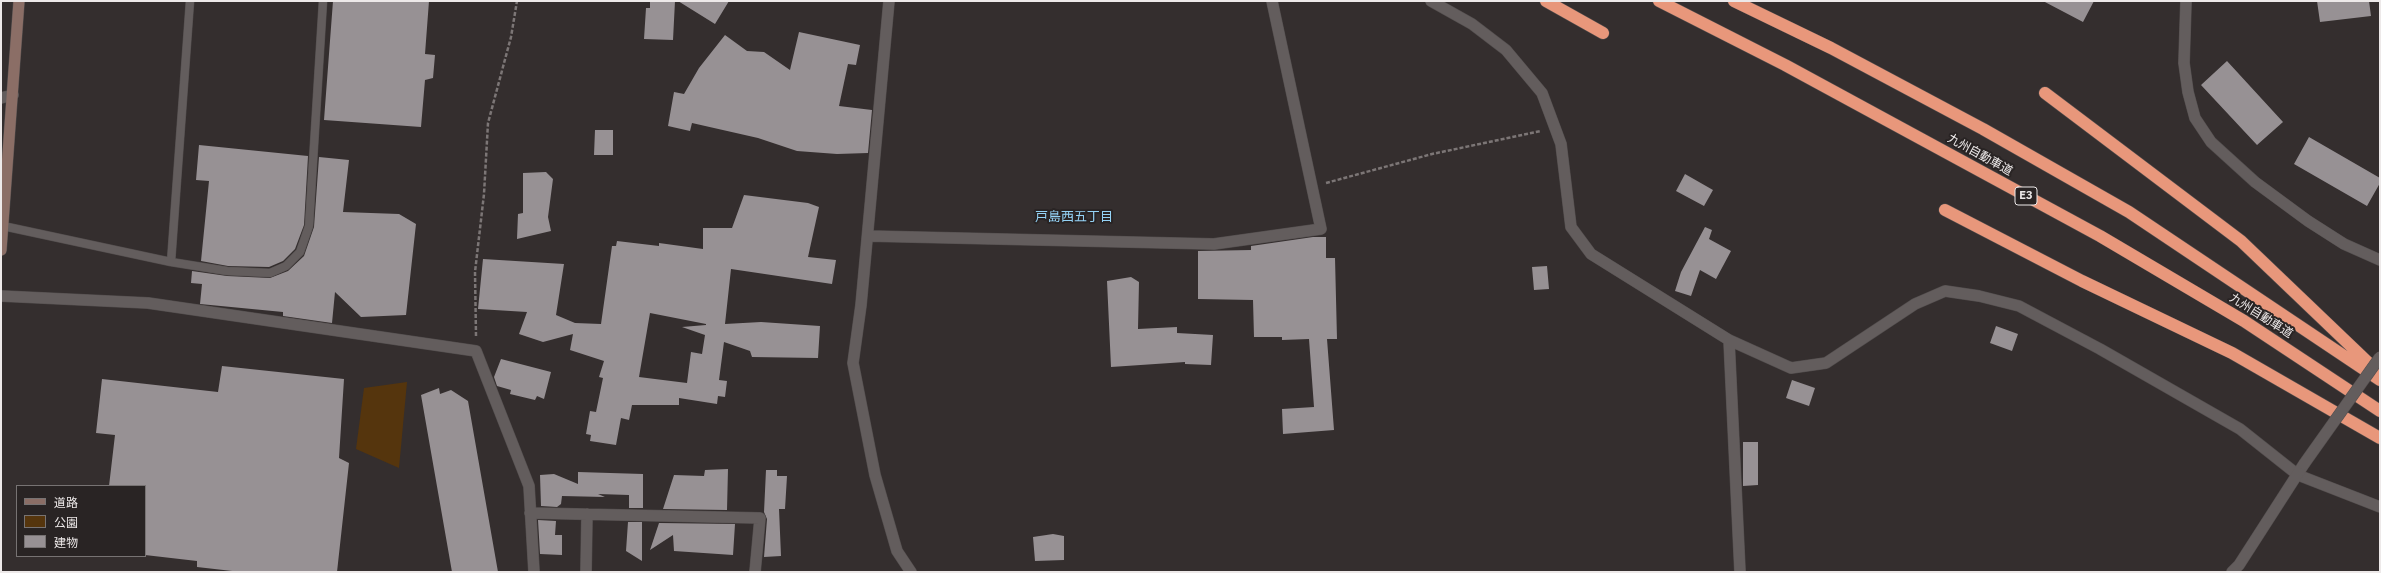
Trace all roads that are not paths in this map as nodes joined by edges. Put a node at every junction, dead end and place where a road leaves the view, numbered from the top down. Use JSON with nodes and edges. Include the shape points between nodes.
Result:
{"nodes":[{"id":1,"x":19,"y":1,"type":"edge"},
{"id":2,"x":190,"y":1,"type":"edge"},
{"id":3,"x":323,"y":1,"type":"edge"},
{"id":4,"x":889,"y":1,"type":"edge"},
{"id":5,"x":1272,"y":1,"type":"edge"},
{"id":6,"x":1431,"y":1,"type":"edge"},
{"id":7,"x":1546,"y":1,"type":"edge"},
{"id":8,"x":1659,"y":1,"type":"edge"},
{"id":9,"x":1734,"y":1,"type":"edge"},
{"id":10,"x":2186,"y":1,"type":"edge"},
{"id":11,"x":1603,"y":33,"type":"dead end"},
{"id":12,"x":2046,"y":93,"type":"dead end"},
{"id":13,"x":13,"y":95,"type":"junction"},
{"id":14,"x":1,"y":98,"type":"edge"},
{"id":15,"x":1946,"y":210,"type":"dead end"},
{"id":16,"x":3,"y":226,"type":"junction"},
{"id":17,"x":868,"y":236,"type":"junction"},
{"id":18,"x":1,"y":250,"type":"edge"},
{"id":19,"x":2380,"y":260,"type":"edge"},
{"id":20,"x":171,"y":262,"type":"junction"},
{"id":21,"x":1,"y":296,"type":"edge"},
{"id":22,"x":1730,"y":340,"type":"junction"},
{"id":23,"x":2380,"y":357,"type":"edge"},
{"id":24,"x":2380,"y":374,"type":"edge"},
{"id":25,"x":2380,"y":380,"type":"edge"},
{"id":26,"x":2380,"y":411,"type":"edge"},
{"id":27,"x":2380,"y":438,"type":"edge"},
{"id":28,"x":2298,"y":475,"type":"junction"},
{"id":29,"x":2380,"y":507,"type":"edge"},
{"id":30,"x":530,"y":513,"type":"junction"},
{"id":31,"x":587,"y":514,"type":"junction"},
{"id":32,"x":534,"y":572,"type":"edge"},
{"id":33,"x":586,"y":572,"type":"edge"},
{"id":34,"x":755,"y":572,"type":"edge"},
{"id":35,"x":911,"y":572,"type":"edge"},
{"id":36,"x":1740,"y":572,"type":"edge"},
{"id":37,"x":2232,"y":572,"type":"edge"}],
"edges":[{"from":1,"to":13,"type":"main road"},
{"from":2,"to":20,"type":"lane"},
{"from":3,"to":20,"type":"lane","via":[[309,226],[300,252],[286,266],[270,273],[227,271]]},
{"from":4,"to":17,"type":"street"},
{"from":5,"to":17,"type":"street","via":[[1321,229],[1214,244]]},
{"from":6,"to":22,"type":"street","via":[[1472,24],[1506,50],[1542,93],[1561,144],[1571,227],[1590,254]]},
{"from":7,"to":11,"type":"highway"},
{"from":8,"to":26,"type":"highway","name":"九州自動車道","number":"E3","via":[[1785,65],[2100,236],[2244,320]]},
{"from":9,"to":25,"type":"highway","name":"九州自動車道","via":[[1831,48],[1970,122],[2129,212]]},
{"from":10,"to":19,"type":"street","via":[[2184,63],[2188,92],[2195,118],[2211,142],[2255,182],[2308,221],[2344,244]]},
{"from":12,"to":24,"type":"highway","via":[[2241,241]]},
{"from":13,"to":14,"type":"street"},
{"from":13,"to":16,"type":"main road"},
{"from":15,"to":27,"type":"highway","via":[[2082,281],[2232,353]]},
{"from":16,"to":18,"type":"main road"},
{"from":16,"to":20,"type":"lane"},
{"from":17,"to":35,"type":"street","via":[[853,363],[875,476],[897,550]]},
{"from":21,"to":30,"type":"street","via":[[148,303],[476,351],[529,486]]},
{"from":22,"to":28,"type":"street","via":[[1791,368],[1826,363],[1915,304],[1945,291],[1979,296],[2019,306],[2100,349],[2240,429]]},
{"from":22,"to":36,"type":"street"},
{"from":23,"to":28,"type":"street","bridge":true},
{"from":28,"to":29,"type":"street"},
{"from":28,"to":37,"type":"street"},
{"from":30,"to":31,"type":"street"},
{"from":30,"to":32,"type":"street"},
{"from":31,"to":33,"type":"street"},
{"from":31,"to":34,"type":"street","via":[[760,518]]}]}
